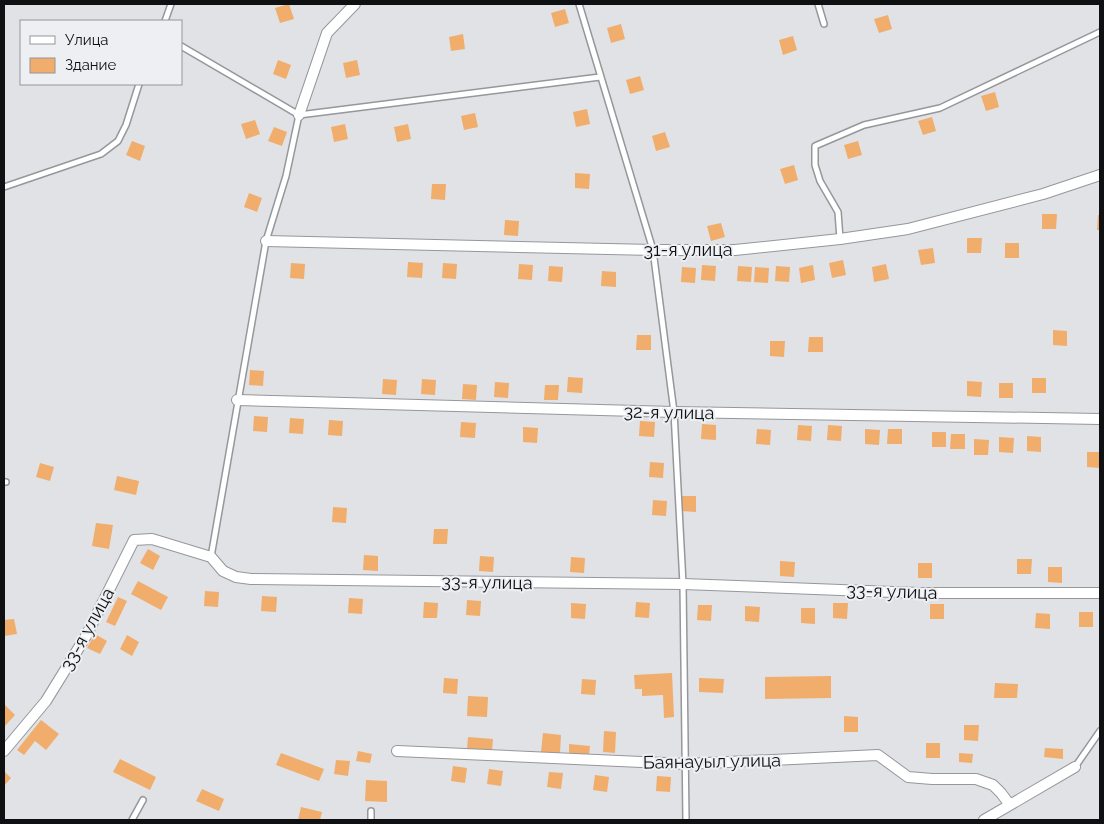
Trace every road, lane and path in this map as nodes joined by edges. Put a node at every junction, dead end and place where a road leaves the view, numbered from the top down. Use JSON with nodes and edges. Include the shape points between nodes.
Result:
{"nodes":[{"id":1,"x":171,"y":4,"type":"edge"},
{"id":2,"x":355,"y":4,"type":"edge"},
{"id":3,"x":579,"y":4,"type":"edge"},
{"id":4,"x":818,"y":4,"type":"edge"},
{"id":5,"x":165,"y":20,"type":"edge"},
{"id":6,"x":824,"y":24,"type":"dead end"},
{"id":7,"x":1100,"y":32,"type":"edge"},
{"id":8,"x":182,"y":47,"type":"edge"},
{"id":9,"x":600,"y":77,"type":"junction"},
{"id":10,"x":139,"y":85,"type":"edge"},
{"id":11,"x":300,"y":115,"type":"junction"},
{"id":12,"x":1100,"y":175,"type":"edge"},
{"id":13,"x":4,"y":187,"type":"edge"},
{"id":14,"x":840,"y":239,"type":"junction"},
{"id":15,"x":266,"y":241,"type":"junction"},
{"id":16,"x":653,"y":250,"type":"junction"},
{"id":17,"x":237,"y":400,"type":"junction"},
{"id":18,"x":674,"y":412,"type":"junction"},
{"id":19,"x":1100,"y":419,"type":"edge"},
{"id":20,"x":211,"y":557,"type":"junction"},
{"id":21,"x":683,"y":584,"type":"junction"},
{"id":22,"x":1100,"y":593,"type":"edge"},
{"id":23,"x":1100,"y":731,"type":"edge"},
{"id":24,"x":4,"y":751,"type":"edge"},
{"id":25,"x":397,"y":751,"type":"dead end"},
{"id":26,"x":686,"y":764,"type":"junction"},
{"id":27,"x":1075,"y":767,"type":"joint"},
{"id":28,"x":143,"y":800,"type":"dead end"},
{"id":29,"x":1010,"y":805,"type":"junction"},
{"id":30,"x":371,"y":811,"type":"dead end"},
{"id":31,"x":132,"y":820,"type":"edge"},
{"id":32,"x":370,"y":820,"type":"edge"},
{"id":33,"x":686,"y":820,"type":"edge"},
{"id":34,"x":984,"y":820,"type":"edge"}],
"edges":[{"from":1,"to":5,"type":"lane"},
{"from":2,"to":11,"type":"street","via":[[327,33]]},
{"from":3,"to":9,"type":"lane"},
{"from":4,"to":6,"type":"lane"},
{"from":7,"to":14,"type":"lane","via":[[940,108],[864,125],[815,146],[815,165],[820,181],[838,212]]},
{"from":8,"to":11,"type":"lane"},
{"from":9,"to":11,"type":"lane"},
{"from":9,"to":16,"type":"lane"},
{"from":10,"to":13,"type":"lane","via":[[118,141],[101,154]]},
{"from":11,"to":15,"type":"lane"},
{"from":12,"to":14,"type":"street","name":"31-я улица","via":[[1043,194],[908,228]]},
{"from":14,"to":16,"type":"street","name":"31-я улица","via":[[735,250]]},
{"from":15,"to":16,"type":"street","name":"31-я улица"},
{"from":15,"to":17,"type":"lane"},
{"from":16,"to":18,"type":"lane"},
{"from":17,"to":18,"type":"street","name":"32-я улица"},
{"from":17,"to":20,"type":"lane"},
{"from":18,"to":19,"type":"street","name":"32-я улица"},
{"from":18,"to":21,"type":"lane"},
{"from":20,"to":21,"type":"street","name":"33-я улица","via":[[223,571],[251,579]]},
{"from":20,"to":24,"type":"street","name":"33-я улица","via":[[152,539],[134,540],[86,636],[56,685]]},
{"from":21,"to":22,"type":"street","name":"33-я улица","via":[[919,593]]},
{"from":21,"to":26,"type":"lane"},
{"from":23,"to":27,"type":"lane"},
{"from":25,"to":26,"type":"street","name":"Баянауыл улица"},
{"from":26,"to":29,"type":"street","name":"Баянауыл улица","via":[[878,755],[908,777],[976,779],[993,786]]},
{"from":26,"to":33,"type":"lane"},
{"from":27,"to":29,"type":"street"},
{"from":28,"to":31,"type":"lane"},
{"from":29,"to":34,"type":"street"},
{"from":30,"to":32,"type":"lane"}]}
